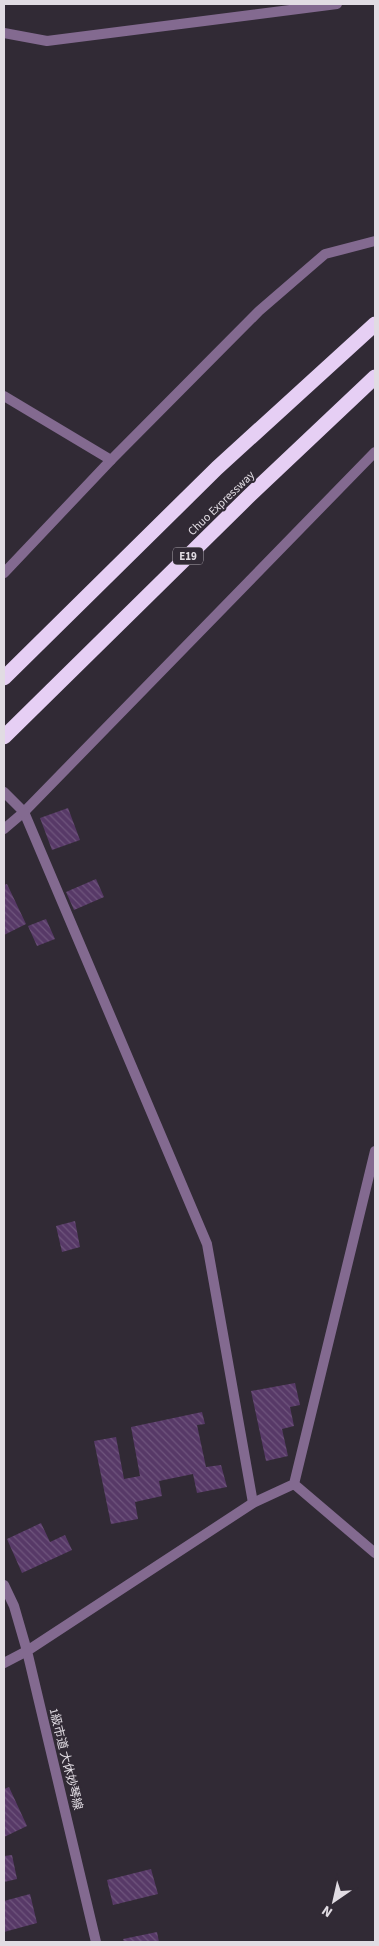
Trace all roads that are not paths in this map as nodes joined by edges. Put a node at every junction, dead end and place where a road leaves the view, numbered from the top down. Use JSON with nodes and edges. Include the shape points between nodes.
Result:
{"nodes":[{"id":1,"x":337,"y":4,"type":"edge"},
{"id":2,"x":4,"y":33,"type":"edge"},
{"id":3,"x":375,"y":241,"type":"edge"},
{"id":4,"x":375,"y":324,"type":"edge"},
{"id":5,"x":375,"y":377,"type":"edge"},
{"id":6,"x":4,"y":396,"type":"edge"},
{"id":7,"x":375,"y":452,"type":"edge"},
{"id":8,"x":111,"y":460,"type":"junction"},
{"id":9,"x":4,"y":573,"type":"edge"},
{"id":10,"x":4,"y":678,"type":"edge"},
{"id":11,"x":4,"y":737,"type":"edge"},
{"id":12,"x":4,"y":792,"type":"edge"},
{"id":13,"x":24,"y":812,"type":"junction"},
{"id":14,"x":4,"y":829,"type":"edge"},
{"id":15,"x":375,"y":1151,"type":"edge"},
{"id":16,"x":294,"y":1484,"type":"junction"},
{"id":17,"x":252,"y":1503,"type":"junction"},
{"id":18,"x":375,"y":1552,"type":"edge"},
{"id":19,"x":4,"y":1585,"type":"edge"},
{"id":20,"x":27,"y":1651,"type":"junction"},
{"id":21,"x":4,"y":1663,"type":"edge"},
{"id":22,"x":96,"y":1942,"type":"edge"}],
"edges":[{"from":1,"to":2,"type":"street","via":[[47,41]]},
{"from":3,"to":8,"type":"street","via":[[326,254],[259,311]]},
{"from":4,"to":10,"type":"highway","via":[[217,468]]},
{"from":5,"to":11,"type":"highway","name":"Chuo Expressway","number":"E19"},
{"from":6,"to":8,"type":"street"},
{"from":7,"to":13,"type":"street"},
{"from":8,"to":9,"type":"street"},
{"from":12,"to":13,"type":"street"},
{"from":13,"to":14,"type":"street"},
{"from":13,"to":17,"type":"street","via":[[207,1244]]},
{"from":15,"to":16,"type":"street"},
{"from":16,"to":17,"type":"street"},
{"from":16,"to":18,"type":"street"},
{"from":17,"to":20,"type":"street"},
{"from":19,"to":20,"type":"street","name":"1級市道 大休妙琴線","via":[[14,1606]]},
{"from":20,"to":21,"type":"street"},
{"from":20,"to":22,"type":"street","name":"1級市道 大休妙琴線"}]}
